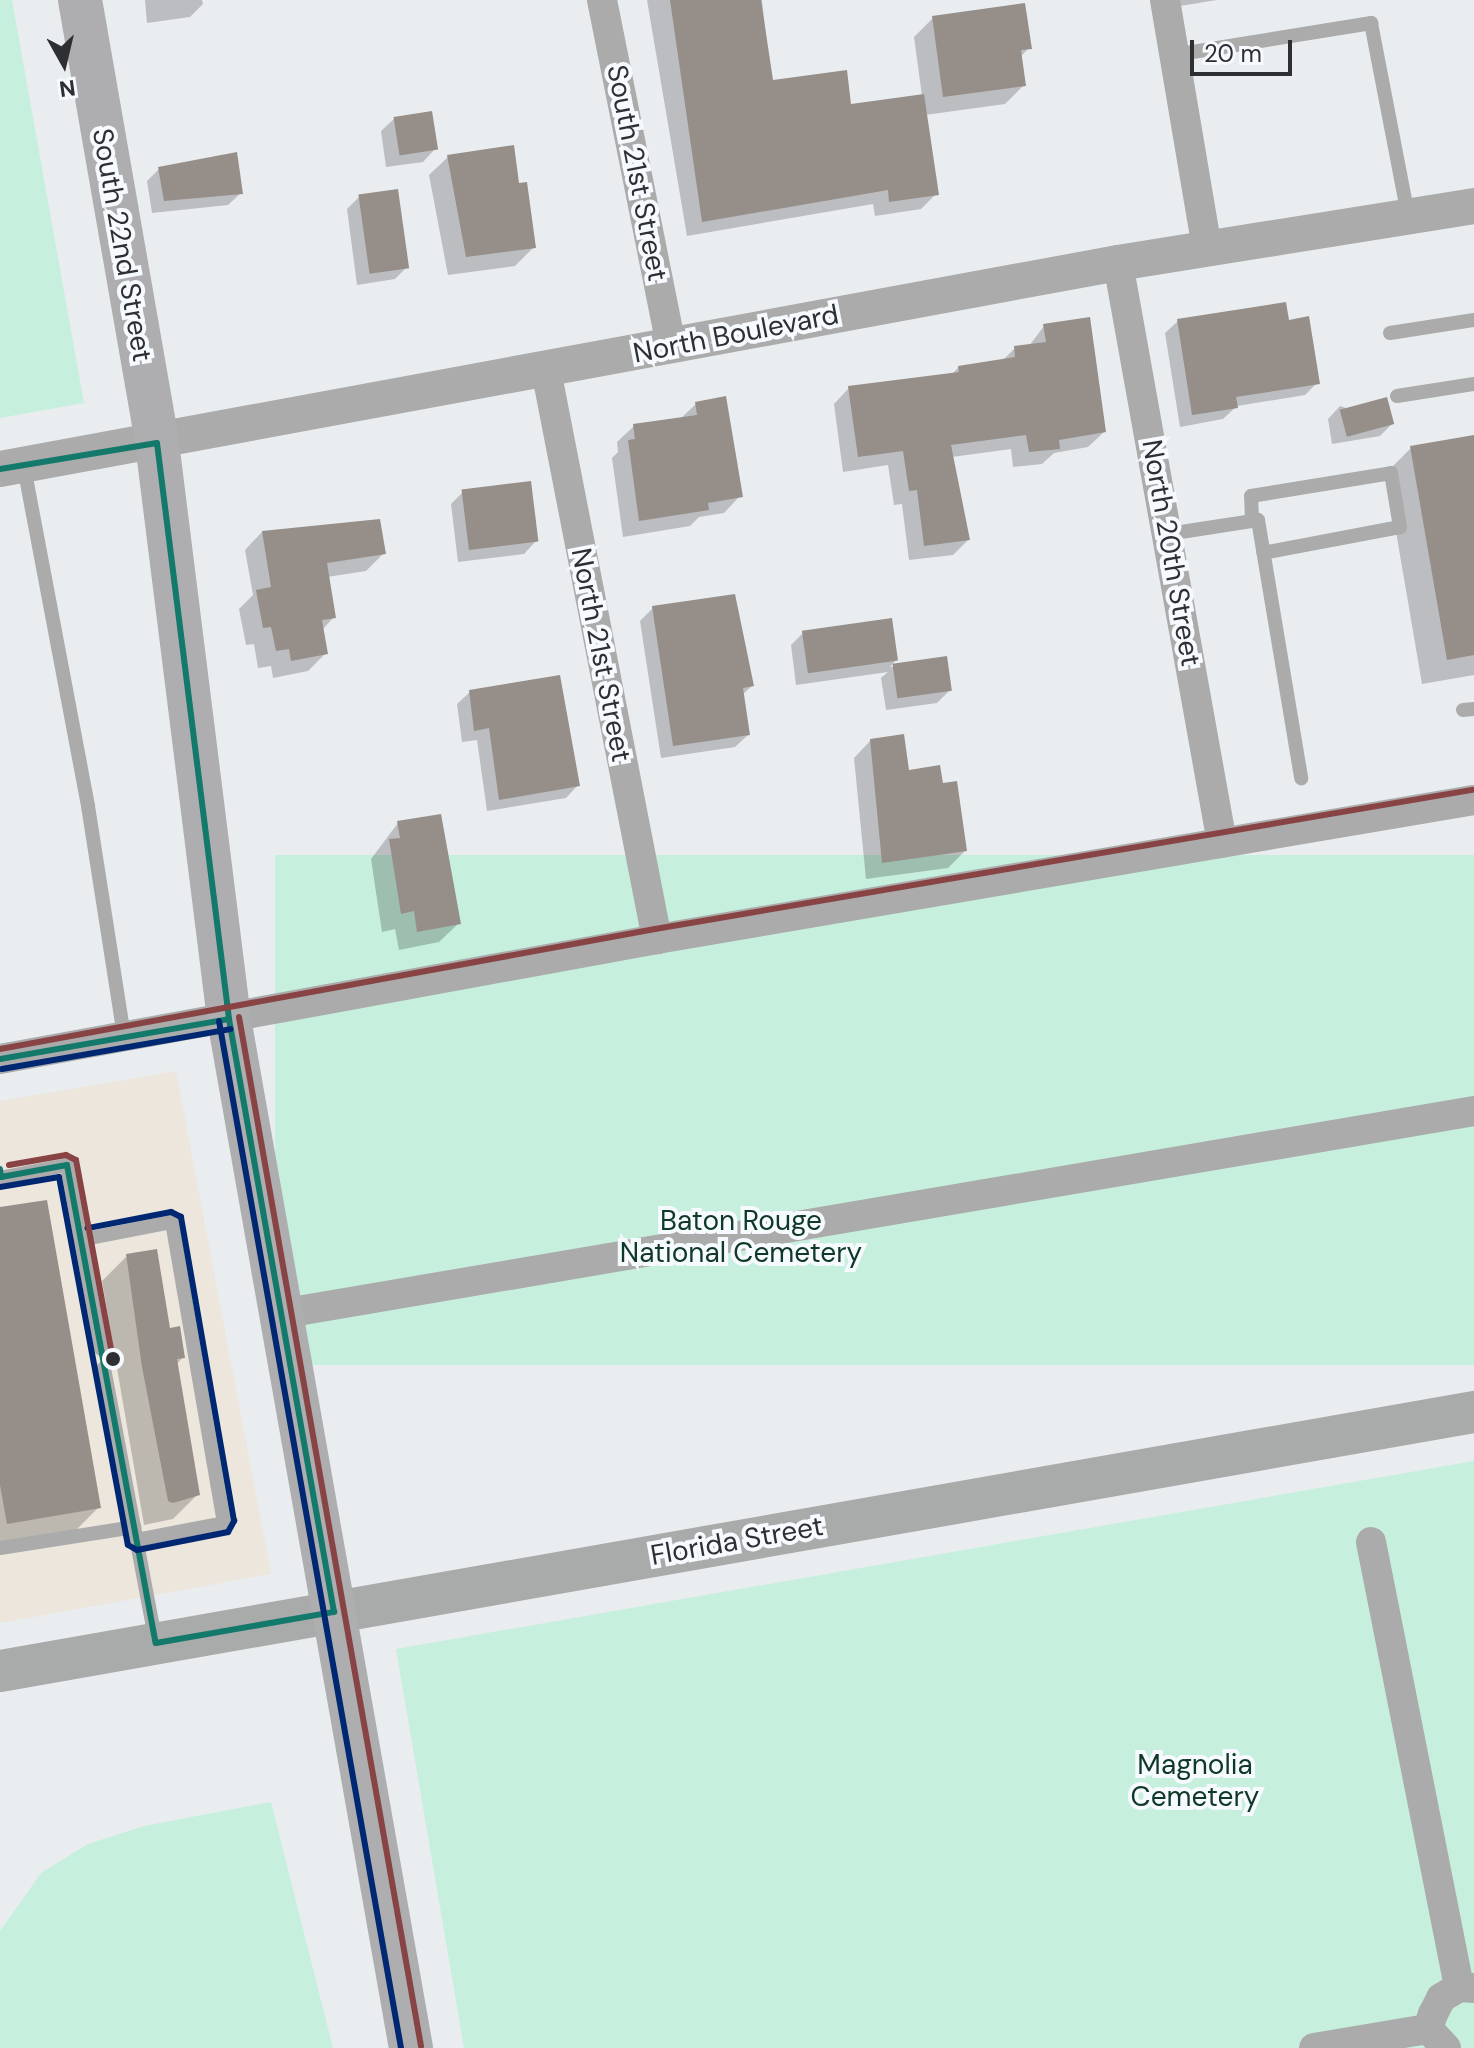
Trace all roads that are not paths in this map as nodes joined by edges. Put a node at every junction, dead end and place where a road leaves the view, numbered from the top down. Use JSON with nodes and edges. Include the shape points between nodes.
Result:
{"nodes":[{"id":1,"x":80,"y":0,"type":"edge"},
{"id":2,"x":602,"y":0,"type":"edge"},
{"id":3,"x":1165,"y":0,"type":"edge"},
{"id":4,"x":1174,"y":55,"type":"junction"},
{"id":5,"x":1474,"y":206,"type":"edge"},
{"id":6,"x":1408,"y":217,"type":"junction"},
{"id":7,"x":1207,"y":248,"type":"junction"},
{"id":8,"x":1118,"y":263,"type":"junction"},
{"id":9,"x":1474,"y":320,"type":"edge"},
{"id":10,"x":1390,"y":333,"type":"dead end"},
{"id":11,"x":671,"y":345,"type":"junction"},
{"id":12,"x":546,"y":370,"type":"junction"},
{"id":13,"x":1474,"y":384,"type":"edge"},
{"id":14,"x":1397,"y":396,"type":"dead end"},
{"id":15,"x":157,"y":443,"type":"junction"},
{"id":16,"x":12,"y":467,"type":"edge"},
{"id":17,"x":1252,"y":521,"type":"junction"},
{"id":18,"x":1168,"y":534,"type":"junction"},
{"id":19,"x":1263,"y":553,"type":"junction"},
{"id":20,"x":1301,"y":778,"type":"dead end"},
{"id":21,"x":1474,"y":800,"type":"edge"},
{"id":22,"x":1222,"y":843,"type":"junction"},
{"id":23,"x":657,"y":939,"type":"junction"},
{"id":24,"x":229,"y":1019,"type":"junction"},
{"id":25,"x":124,"y":1038,"type":"junction"},
{"id":26,"x":0,"y":1059,"type":"edge"},
{"id":27,"x":1474,"y":1111,"type":"edge"},
{"id":28,"x":0,"y":1175,"type":"edge"},
{"id":29,"x":80,"y":1240,"type":"junction"},
{"id":30,"x":280,"y":1314,"type":"junction"},
{"id":31,"x":101,"y":1349,"type":"dead end"},
{"id":32,"x":104,"y":1368,"type":"dead end"},
{"id":33,"x":1474,"y":1412,"type":"edge"},
{"id":34,"x":135,"y":1533,"type":"junction"},
{"id":35,"x":1371,"y":1542,"type":"dead end"},
{"id":36,"x":0,"y":1548,"type":"edge"},
{"id":37,"x":334,"y":1612,"type":"junction"},
{"id":38,"x":156,"y":1643,"type":"junction"},
{"id":39,"x":0,"y":1671,"type":"edge"},
{"id":40,"x":1466,"y":1988,"type":"edge"},
{"id":41,"x":1437,"y":2039,"type":"edge"},
{"id":42,"x":411,"y":2048,"type":"edge"},
{"id":43,"x":1314,"y":2048,"type":"edge"}],
"edges":[{"from":1,"to":15,"type":"main road","name":"South 22nd Street"},
{"from":2,"to":11,"type":"street","name":"South 21st Street"},
{"from":3,"to":4,"type":"street"},
{"from":4,"to":6,"type":"lane","via":[[1371,23]]},
{"from":4,"to":7,"type":"street"},
{"from":5,"to":6,"type":"street","name":"North Boulevard"},
{"from":6,"to":7,"type":"street","name":"North Boulevard"},
{"from":7,"to":8,"type":"street","name":"North Boulevard"},
{"from":8,"to":11,"type":"street","name":"North Boulevard"},
{"from":8,"to":18,"type":"street","name":"North 20th Street"},
{"from":9,"to":10,"type":"lane"},
{"from":11,"to":12,"type":"street","name":"North Boulevard"},
{"from":12,"to":15,"type":"street","name":"North Boulevard"},
{"from":12,"to":23,"type":"street","name":"North 21st Street"},
{"from":13,"to":14,"type":"lane"},
{"from":15,"to":16,"type":"street","name":"North Boulevard"},
{"from":15,"to":24,"type":"main road","name":"South 22nd Street"},
{"from":16,"to":25,"type":"lane","via":[[88,806]]},
{"from":17,"to":18,"type":"lane"},
{"from":17,"to":19,"type":"lane","via":[[1258,520]]},
{"from":17,"to":19,"type":"lane","via":[[1251,496],[1391,473],[1400,527]]},
{"from":18,"to":22,"type":"street","name":"North 20th Street"},
{"from":19,"to":20,"type":"lane"},
{"from":21,"to":22,"type":"street"},
{"from":22,"to":23,"type":"street"},
{"from":23,"to":24,"type":"street"},
{"from":24,"to":25,"type":"street"},
{"from":24,"to":30,"type":"main road","name":"South 22nd Street"},
{"from":25,"to":26,"type":"street"},
{"from":27,"to":30,"type":"street"},
{"from":28,"to":29,"type":"lane","via":[[67,1165]]},
{"from":29,"to":31,"type":"lane"},
{"from":29,"to":34,"type":"lane","via":[[172,1222],[224,1523]]},
{"from":30,"to":37,"type":"main road","name":"South 22nd Street"},
{"from":32,"to":34,"type":"lane"},
{"from":33,"to":37,"type":"main road","name":"Florida Street"},
{"from":34,"to":36,"type":"lane"},
{"from":34,"to":38,"type":"lane"},
{"from":35,"to":40,"type":"street"},
{"from":37,"to":38,"type":"main road","name":"Florida Street"},
{"from":37,"to":42,"type":"main road","name":"South 22nd Street"},
{"from":38,"to":39,"type":"main road","name":"Florida Street"},
{"from":40,"to":41,"type":"street","via":[[1441,1998]]},
{"from":41,"to":43,"type":"street"}]}
